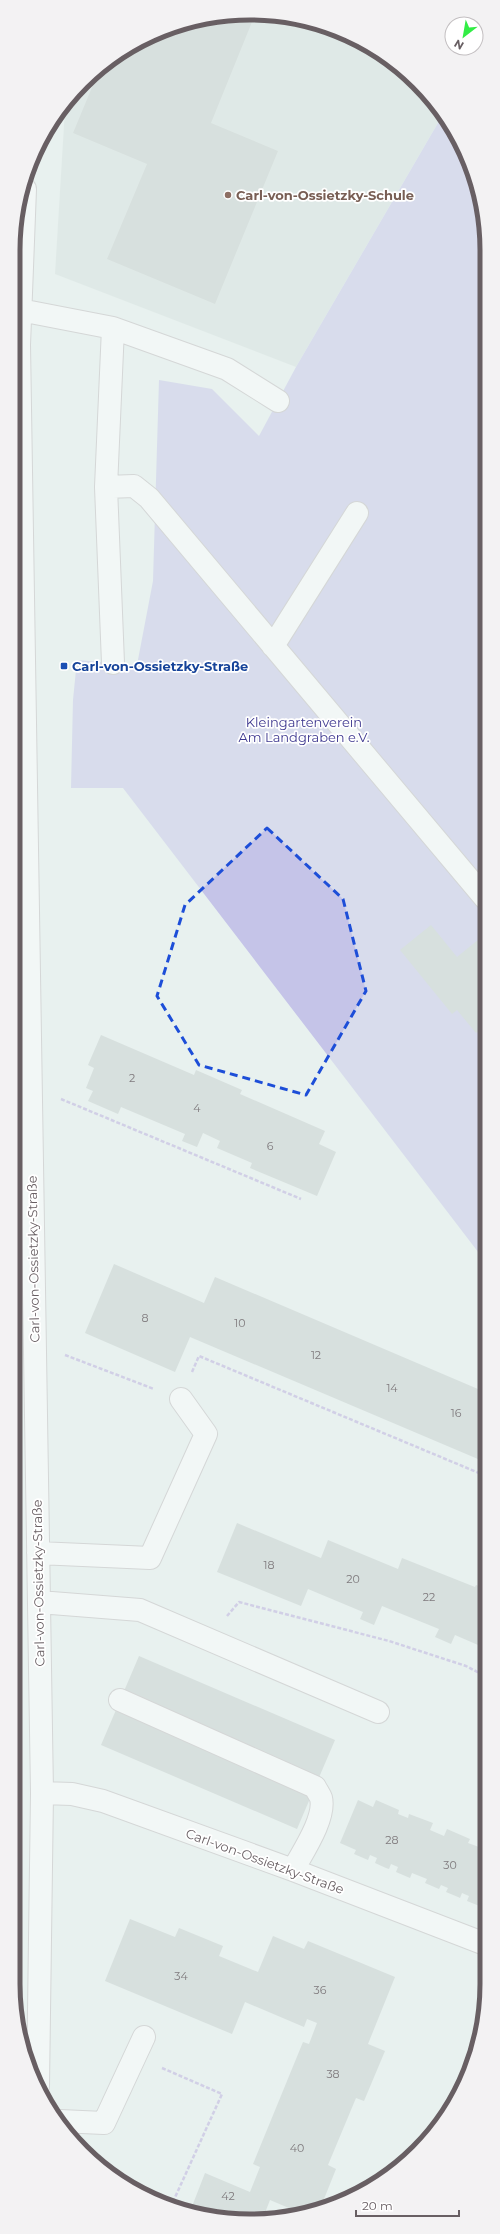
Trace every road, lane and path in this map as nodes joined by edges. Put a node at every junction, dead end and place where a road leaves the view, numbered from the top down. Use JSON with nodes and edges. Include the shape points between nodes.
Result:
{"nodes":[{"id":1,"x":24,"y":203,"type":"edge"},
{"id":2,"x":20,"y":310,"type":"joint"},
{"id":3,"x":113,"y":328,"type":"junction"},
{"id":4,"x":278,"y":401,"type":"dead end"},
{"id":5,"x":106,"y":487,"type":"junction"},
{"id":6,"x":357,"y":513,"type":"dead end"},
{"id":7,"x":20,"y":531,"type":"edge"},
{"id":8,"x":273,"y":646,"type":"junction"},
{"id":9,"x":113,"y":663,"type":"dead end"},
{"id":10,"x":480,"y":892,"type":"edge"},
{"id":11,"x":30,"y":1086,"type":"junction"},
{"id":12,"x":301,"y":1199,"type":"dead end"},
{"id":13,"x":35,"y":1343,"type":"junction"},
{"id":14,"x":181,"y":1399,"type":"junction"},
{"id":15,"x":479,"y":1473,"type":"dead end"},
{"id":16,"x":38,"y":1553,"type":"junction"},
{"id":17,"x":39,"y":1602,"type":"junction"},
{"id":18,"x":207,"y":1639,"type":"junction"},
{"id":19,"x":480,"y":1673,"type":"edge"},
{"id":20,"x":120,"y":1700,"type":"dead end"},
{"id":21,"x":378,"y":1712,"type":"dead end"},
{"id":22,"x":42,"y":1793,"type":"junction"},
{"id":23,"x":293,"y":1870,"type":"junction"},
{"id":24,"x":480,"y":1942,"type":"edge"},
{"id":25,"x":144,"y":2037,"type":"dead end"},
{"id":26,"x":135,"y":2057,"type":"junction"},
{"id":27,"x":38,"y":2072,"type":"edge"},
{"id":28,"x":66,"y":2121,"type":"edge"},
{"id":29,"x":173,"y":2201,"type":"edge"}],
"edges":[{"from":1,"to":2,"type":"street","name":"Carl-von-Ossietzky-Straße"},
{"from":2,"to":3,"type":"street"},
{"from":3,"to":4,"type":"street","via":[[227,369]]},
{"from":3,"to":5,"type":"street"},
{"from":5,"to":8,"type":"street","via":[[134,486],[149,498]]},
{"from":5,"to":9,"type":"street"},
{"from":6,"to":8,"type":"street"},
{"from":7,"to":11,"type":"street","name":"Carl-von-Ossietzky-Straße"},
{"from":8,"to":10,"type":"street"},
{"from":11,"to":12,"type":"path"},
{"from":11,"to":13,"type":"street","name":"Carl-von-Ossietzky-Straße"},
{"from":13,"to":14,"type":"path"},
{"from":13,"to":16,"type":"street","name":"Carl-von-Ossietzky-Straße"},
{"from":14,"to":15,"type":"path","via":[[199,1356]]},
{"from":14,"to":16,"type":"street","via":[[206,1434],[150,1558]]},
{"from":16,"to":17,"type":"street","name":"Carl-von-Ossietzky-Straße"},
{"from":17,"to":18,"type":"street","via":[[140,1610]]},
{"from":17,"to":22,"type":"street","name":"Carl-von-Ossietzky-Straße"},
{"from":18,"to":19,"type":"path","via":[[239,1602],[389,1641],[466,1666]]},
{"from":18,"to":21,"type":"street"},
{"from":20,"to":23,"type":"street","via":[[315,1787],[321,1804],[317,1825]]},
{"from":22,"to":23,"type":"street","name":"Carl-von-Ossietzky-Straße","via":[[72,1794],[103,1801]]},
{"from":22,"to":27,"type":"street","name":"Carl-von-Ossietzky-Straße"},
{"from":23,"to":24,"type":"street","name":"Carl-von-Ossietzky-Straße"},
{"from":25,"to":26,"type":"street"},
{"from":26,"to":28,"type":"street","via":[[104,2123]]},
{"from":26,"to":29,"type":"path","via":[[222,2094]]}]}
